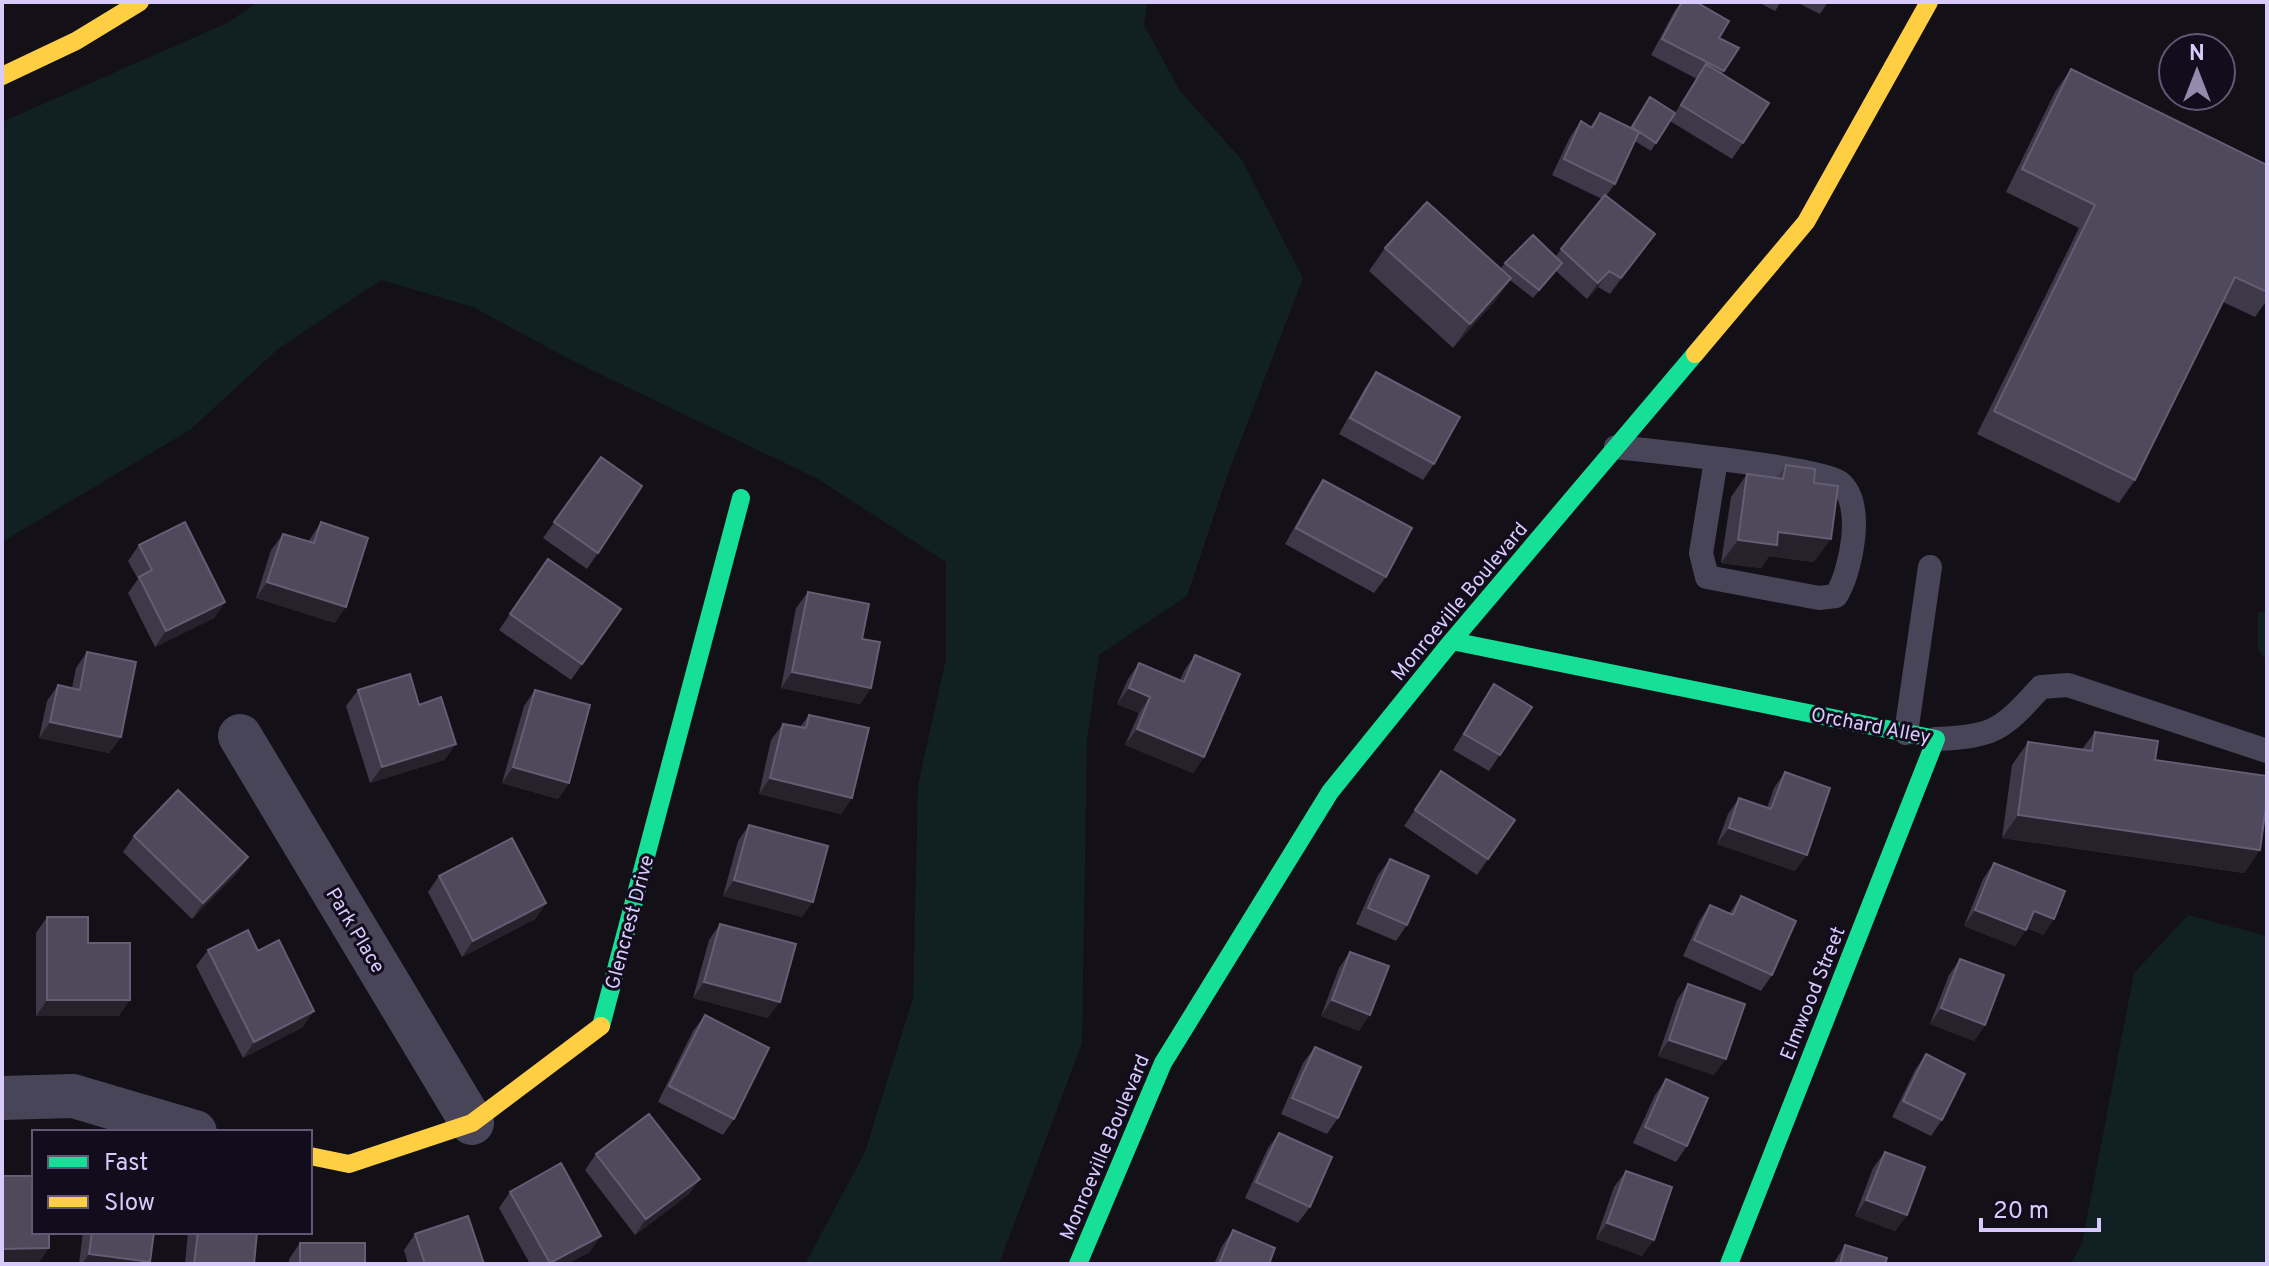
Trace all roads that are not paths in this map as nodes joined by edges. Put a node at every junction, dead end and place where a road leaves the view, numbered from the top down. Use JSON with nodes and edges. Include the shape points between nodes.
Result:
{"nodes":[{"id":1,"x":140,"y":2,"type":"edge"},
{"id":2,"x":1929,"y":2,"type":"edge"},
{"id":3,"x":2,"y":76,"type":"edge"},
{"id":4,"x":1616,"y":447,"type":"junction"},
{"id":5,"x":1716,"y":460,"type":"junction"},
{"id":6,"x":741,"y":498,"type":"dead end"},
{"id":7,"x":1930,"y":567,"type":"dead end"},
{"id":8,"x":1452,"y":641,"type":"junction"},
{"id":9,"x":1906,"y":733,"type":"junction"},
{"id":10,"x":240,"y":736,"type":"dead end"},
{"id":11,"x":1936,"y":739,"type":"junction"},
{"id":12,"x":2267,"y":751,"type":"edge"},
{"id":13,"x":2,"y":1098,"type":"edge"},
{"id":14,"x":472,"y":1123,"type":"junction"},
{"id":15,"x":188,"y":1130,"type":"edge"},
{"id":16,"x":312,"y":1156,"type":"edge"},
{"id":17,"x":1078,"y":1264,"type":"edge"},
{"id":18,"x":1729,"y":1264,"type":"edge"}],
"edges":[{"from":1,"to":3,"type":"street","via":[[76,41]]},
{"from":2,"to":4,"type":"street","name":"Monroeville Boulevard","via":[[1806,222]]},
{"from":4,"to":5,"type":"lane"},
{"from":4,"to":8,"type":"street","name":"Monroeville Boulevard"},
{"from":5,"to":5,"type":"lane","via":[[1840,482],[1852,501],[1856,523],[1836,596],[1819,598],[1707,577],[1701,553]]},
{"from":6,"to":14,"type":"street","name":"Glencrest Drive","via":[[600,1029]]},
{"from":7,"to":9,"type":"lane"},
{"from":8,"to":9,"type":"street","name":"Orchard Alley"},
{"from":8,"to":17,"type":"street","name":"Monroeville Boulevard","via":[[1330,792],[1163,1063]]},
{"from":9,"to":11,"type":"street","name":"Orchard Alley"},
{"from":10,"to":14,"type":"street","name":"Park Place"},
{"from":11,"to":12,"type":"lane","name":"Orchard Alley","via":[[1979,736],[2001,728],[2041,687],[2068,685]]},
{"from":11,"to":18,"type":"street","name":"Elmwood Street"},
{"from":13,"to":15,"type":"street","via":[[73,1096]]},
{"from":14,"to":16,"type":"street","name":"Glencrest Drive","via":[[349,1164]]}]}
